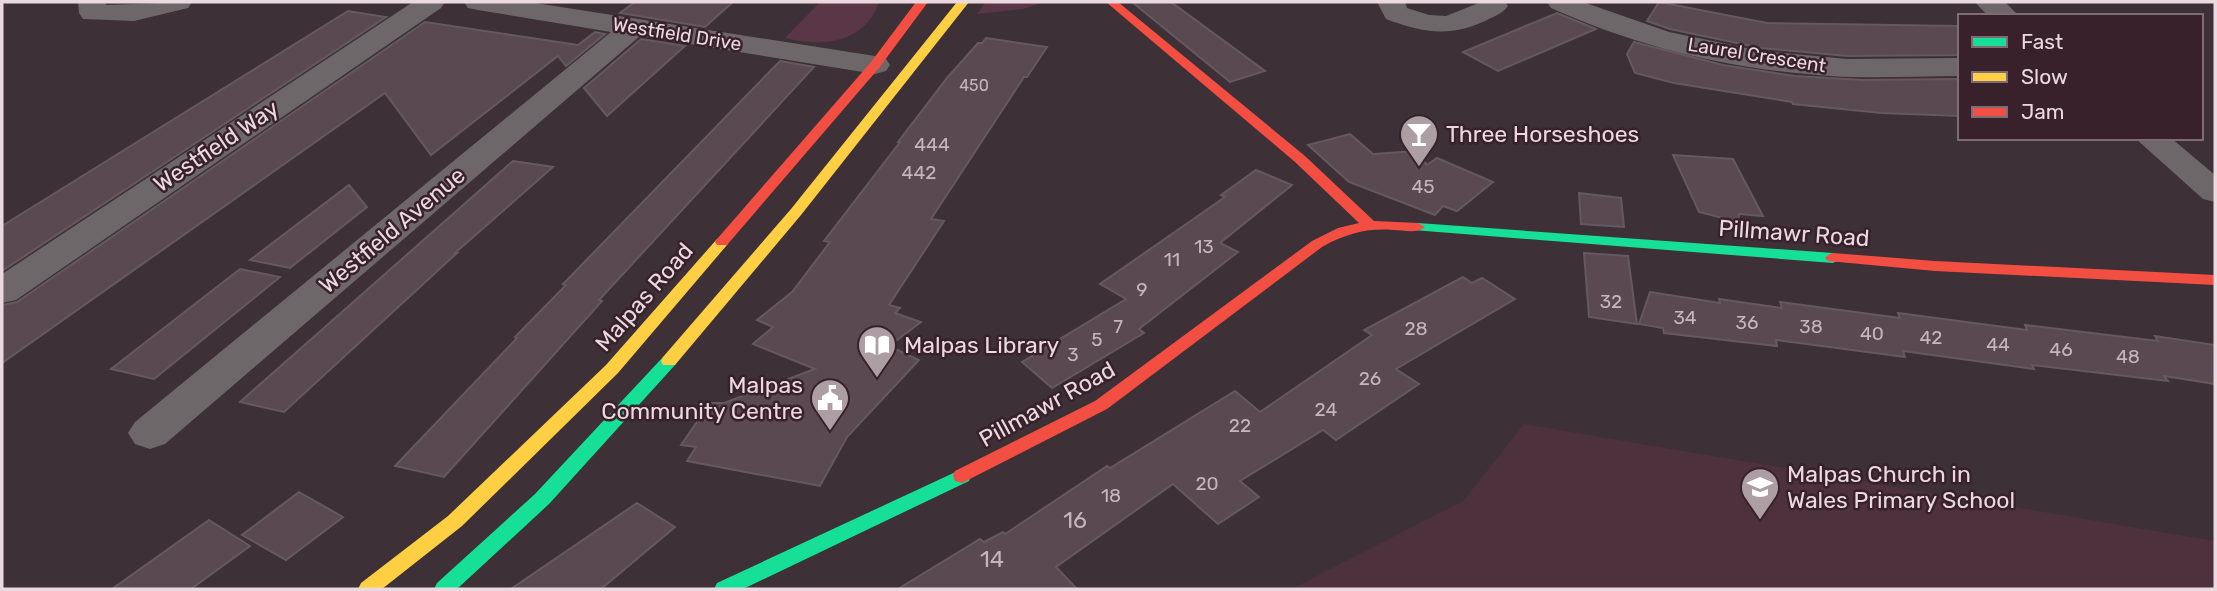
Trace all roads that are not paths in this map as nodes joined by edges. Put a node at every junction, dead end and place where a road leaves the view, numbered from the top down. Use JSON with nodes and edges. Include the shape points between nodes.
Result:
{"nodes":[{"id":1,"x":92,"y":2,"type":"edge"},
{"id":2,"x":178,"y":2,"type":"edge"},
{"id":3,"x":431,"y":2,"type":"edge"},
{"id":4,"x":478,"y":2,"type":"edge"},
{"id":5,"x":922,"y":2,"type":"edge"},
{"id":6,"x":963,"y":2,"type":"edge"},
{"id":7,"x":1111,"y":2,"type":"edge"},
{"id":8,"x":1391,"y":2,"type":"edge"},
{"id":9,"x":1408,"y":2,"type":"edge"},
{"id":10,"x":1561,"y":2,"type":"edge"},
{"id":11,"x":1989,"y":2,"type":"edge"},
{"id":12,"x":1499,"y":4,"type":"edge"},
{"id":13,"x":2003,"y":14,"type":"edge"},
{"id":14,"x":634,"y":27,"type":"junction"},
{"id":15,"x":876,"y":65,"type":"junction"},
{"id":16,"x":1958,"y":67,"type":"edge"},
{"id":17,"x":2153,"y":140,"type":"edge"},
{"id":18,"x":2215,"y":192,"type":"edge"},
{"id":19,"x":1369,"y":224,"type":"junction"},
{"id":20,"x":2215,"y":280,"type":"edge"},
{"id":21,"x":2,"y":291,"type":"edge"},
{"id":22,"x":150,"y":433,"type":"dead end"},
{"id":23,"x":368,"y":589,"type":"edge"},
{"id":24,"x":444,"y":589,"type":"edge"},
{"id":25,"x":724,"y":589,"type":"edge"}],
"edges":[{"from":1,"to":2,"type":"street","via":[[93,13],[134,13]]},
{"from":3,"to":21,"type":"street","name":"Westfield Way"},
{"from":4,"to":14,"type":"street","name":"Westfield Drive"},
{"from":5,"to":15,"type":"street","name":"Malpas Road"},
{"from":6,"to":24,"type":"street","via":[[730,292],[616,423]]},
{"from":7,"to":19,"type":"street","via":[[1300,159]]},
{"from":8,"to":12,"type":"street","via":[[1396,13],[1438,27],[1457,25]]},
{"from":9,"to":12,"type":"street","via":[[1440,8]]},
{"from":10,"to":16,"type":"street","name":"Laurel Crescent","via":[[1658,38],[1735,55],[1832,67]]},
{"from":11,"to":13,"type":"street"},
{"from":14,"to":15,"type":"street","name":"Westfield Drive"},
{"from":14,"to":22,"type":"street","name":"Westfield Avenue"},
{"from":15,"to":23,"type":"street","name":"Malpas Road","via":[[612,369],[455,521]]},
{"from":17,"to":18,"type":"street"},
{"from":19,"to":20,"type":"street","name":"Pillmawr Road","via":[[1935,266]]},
{"from":19,"to":25,"type":"street","name":"Pillmawr Road","via":[[1341,230],[1317,244],[1101,405]]}]}
